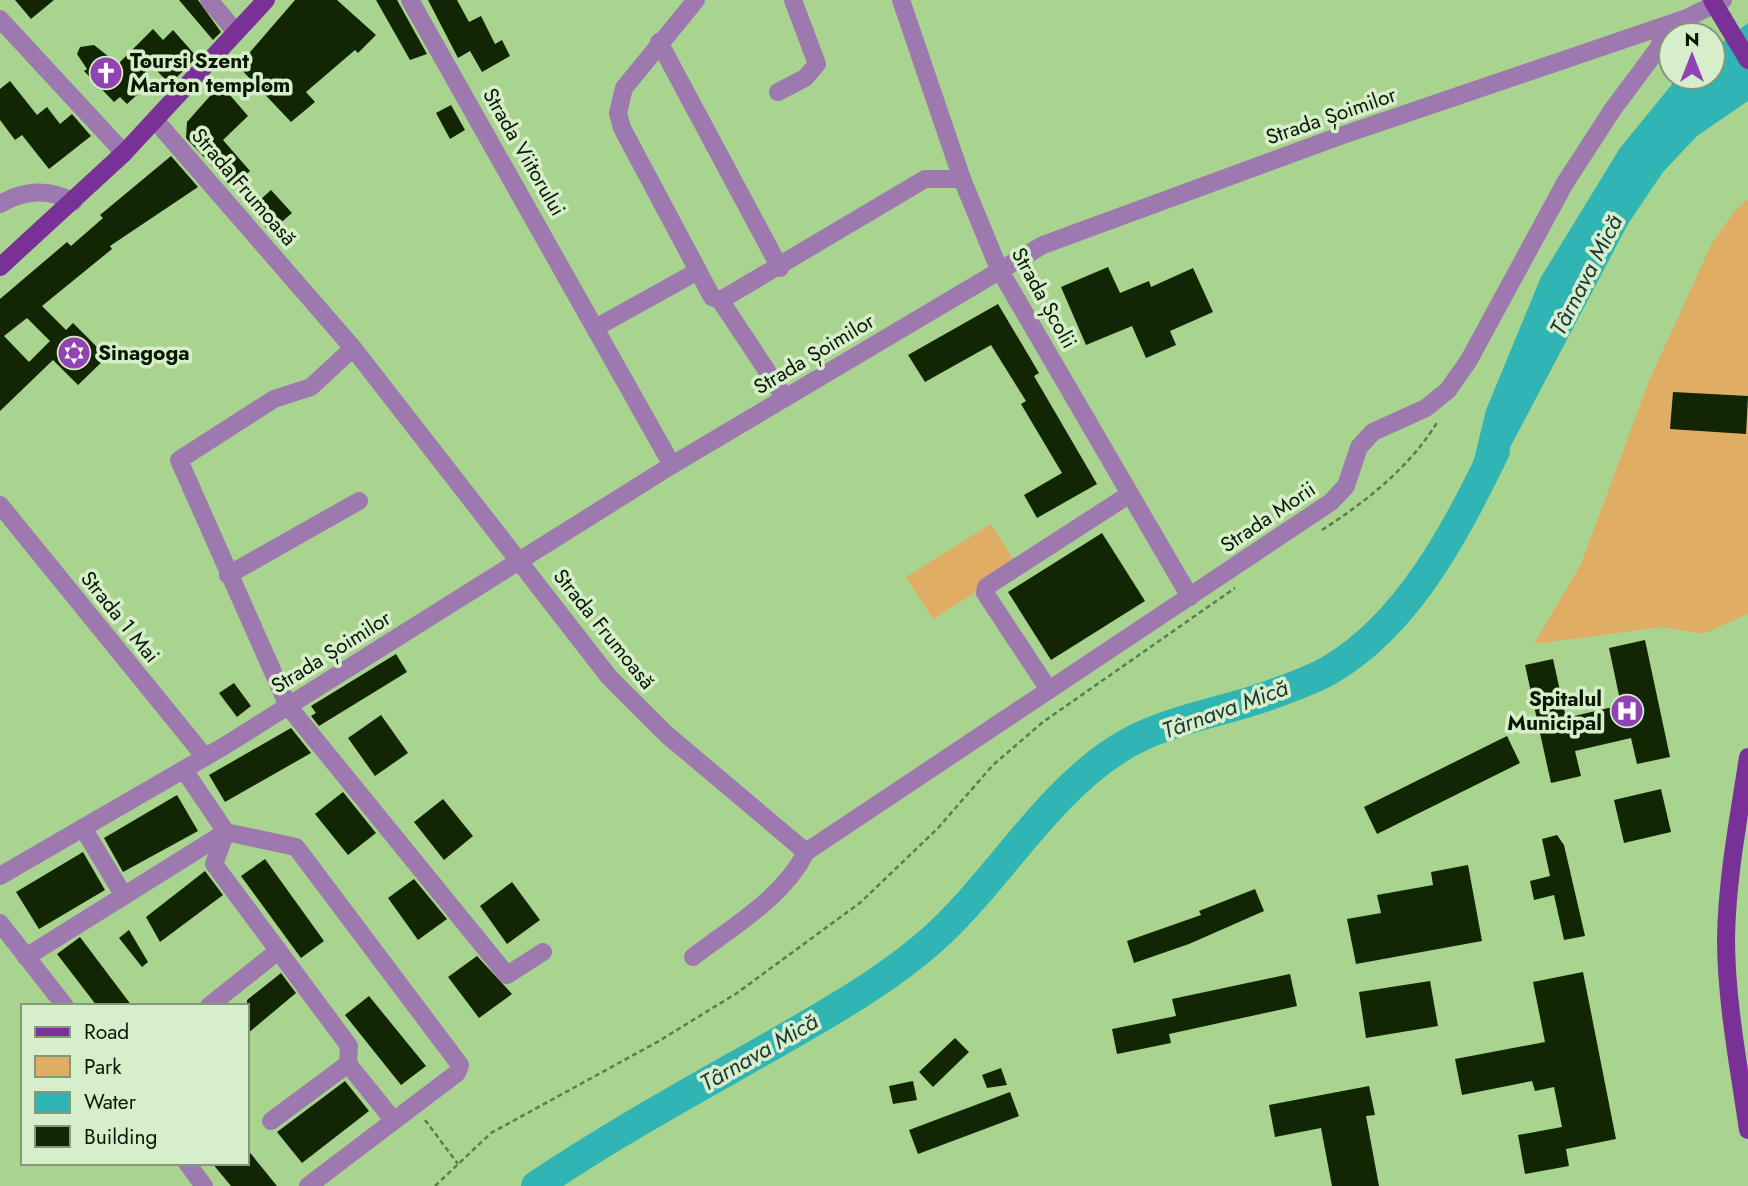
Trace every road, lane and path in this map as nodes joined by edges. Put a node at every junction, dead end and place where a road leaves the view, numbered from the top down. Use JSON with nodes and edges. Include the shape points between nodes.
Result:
{"nodes":[{"id":1,"x":209,"y":0,"type":"edge"},
{"id":2,"x":266,"y":0,"type":"edge"},
{"id":3,"x":410,"y":0,"type":"edge"},
{"id":4,"x":696,"y":0,"type":"edge"},
{"id":5,"x":793,"y":0,"type":"edge"},
{"id":6,"x":901,"y":0,"type":"edge"},
{"id":7,"x":1718,"y":5,"type":"edge"},
{"id":8,"x":0,"y":19,"type":"edge"},
{"id":9,"x":1677,"y":21,"type":"edge"},
{"id":10,"x":1657,"y":28,"type":"edge"},
{"id":11,"x":236,"y":32,"type":"junction"},
{"id":12,"x":659,"y":42,"type":"junction"},
{"id":13,"x":1657,"y":50,"type":"edge"},
{"id":14,"x":1748,"y":60,"type":"edge"},
{"id":15,"x":778,"y":92,"type":"dead end"},
{"id":16,"x":155,"y":120,"type":"junction"},
{"id":17,"x":124,"y":153,"type":"junction"},
{"id":18,"x":962,"y":179,"type":"junction"},
{"id":19,"x":73,"y":202,"type":"junction"},
{"id":20,"x":0,"y":204,"type":"edge"},
{"id":21,"x":0,"y":267,"type":"edge"},
{"id":22,"x":780,"y":268,"type":"junction"},
{"id":23,"x":999,"y":269,"type":"junction"},
{"id":24,"x":698,"y":271,"type":"junction"},
{"id":25,"x":720,"y":300,"type":"junction"},
{"id":26,"x":597,"y":327,"type":"junction"},
{"id":27,"x":353,"y":348,"type":"junction"},
{"id":28,"x":785,"y":398,"type":"junction"},
{"id":29,"x":1441,"y":417,"type":"dead end"},
{"id":30,"x":673,"y":465,"type":"junction"},
{"id":31,"x":1130,"y":494,"type":"junction"},
{"id":32,"x":359,"y":501,"type":"dead end"},
{"id":33,"x":0,"y":505,"type":"edge"},
{"id":34,"x":1313,"y":536,"type":"dead end"},
{"id":35,"x":519,"y":560,"type":"junction"},
{"id":36,"x":228,"y":575,"type":"junction"},
{"id":37,"x":1236,"y":587,"type":"dead end"},
{"id":38,"x":1190,"y":597,"type":"junction"},
{"id":39,"x":1049,"y":690,"type":"junction"},
{"id":40,"x":288,"y":706,"type":"junction"},
{"id":41,"x":205,"y":757,"type":"junction"},
{"id":42,"x":1748,"y":757,"type":"edge"},
{"id":43,"x":184,"y":770,"type":"junction"},
{"id":44,"x":83,"y":828,"type":"junction"},
{"id":45,"x":226,"y":832,"type":"junction"},
{"id":46,"x":806,"y":852,"type":"junction"},
{"id":47,"x":0,"y":876,"type":"edge"},
{"id":48,"x":124,"y":896,"type":"junction"},
{"id":49,"x":0,"y":923,"type":"edge"},
{"id":50,"x":278,"y":951,"type":"junction"},
{"id":51,"x":543,"y":952,"type":"dead end"},
{"id":52,"x":26,"y":957,"type":"junction"},
{"id":53,"x":693,"y":957,"type":"dead end"},
{"id":54,"x":63,"y":1004,"type":"edge"},
{"id":55,"x":212,"y":1004,"type":"edge"},
{"id":56,"x":348,"y":1064,"type":"junction"},
{"id":57,"x":415,"y":1106,"type":"junction"},
{"id":58,"x":271,"y":1121,"type":"dead end"},
{"id":59,"x":394,"y":1121,"type":"junction"},
{"id":60,"x":1748,"y":1130,"type":"edge"},
{"id":61,"x":458,"y":1164,"type":"junction"},
{"id":62,"x":188,"y":1165,"type":"edge"},
{"id":63,"x":204,"y":1186,"type":"edge"},
{"id":64,"x":308,"y":1186,"type":"edge"},
{"id":65,"x":435,"y":1186,"type":"edge"}],
"edges":[{"from":1,"to":11,"type":"street"},
{"from":2,"to":11,"type":"main road"},
{"from":3,"to":26,"type":"street","name":"Strada Viitorului"},
{"from":4,"to":12,"type":"street"},
{"from":5,"to":15,"type":"street","via":[[817,64],[805,78]]},
{"from":6,"to":18,"type":"street","name":"Strada Școlii"},
{"from":7,"to":9,"type":"street","name":"Strada Șoimilor"},
{"from":7,"to":14,"type":"main road"},
{"from":8,"to":17,"type":"street"},
{"from":10,"to":23,"type":"street","name":"Strada Șoimilor","via":[[1063,235]]},
{"from":11,"to":16,"type":"main road"},
{"from":12,"to":22,"type":"street"},
{"from":12,"to":24,"type":"street","via":[[624,88],[618,113]]},
{"from":13,"to":38,"type":"street","name":"Strada Morii","via":[[1587,147],[1448,390],[1426,408],[1373,432],[1359,447],[1346,486],[1331,502]]},
{"from":16,"to":17,"type":"main road"},
{"from":16,"to":27,"type":"street","name":"Strada Frumoasă"},
{"from":17,"to":19,"type":"main road"},
{"from":18,"to":22,"type":"street","via":[[925,179]]},
{"from":18,"to":23,"type":"street","name":"Strada Școlii"},
{"from":19,"to":20,"type":"street","via":[[61,194],[37,191]]},
{"from":19,"to":21,"type":"main road"},
{"from":22,"to":25,"type":"street"},
{"from":23,"to":28,"type":"street","name":"Strada Șoimilor"},
{"from":23,"to":31,"type":"street","name":"Strada Școlii"},
{"from":24,"to":25,"type":"street","via":[[712,297]]},
{"from":24,"to":26,"type":"street"},
{"from":25,"to":28,"type":"street"},
{"from":26,"to":30,"type":"street","name":"Strada Viitorului"},
{"from":27,"to":35,"type":"street","name":"Strada Frumoasă"},
{"from":27,"to":36,"type":"street","via":[[311,387],[274,399],[178,460]]},
{"from":28,"to":30,"type":"street","name":"Strada Șoimilor"},
{"from":29,"to":34,"type":"path","via":[[1421,450],[1357,508]]},
{"from":30,"to":35,"type":"street","name":"Strada Șoimilor"},
{"from":31,"to":38,"type":"street","name":"Strada Școlii"},
{"from":31,"to":39,"type":"street","via":[[986,587],[985,593]]},
{"from":32,"to":36,"type":"street"},
{"from":33,"to":41,"type":"street","name":"Strada 1 Mai"},
{"from":35,"to":40,"type":"street","name":"Strada Șoimilor"},
{"from":35,"to":46,"type":"street","name":"Strada Frumoasă","via":[[639,709]]},
{"from":36,"to":40,"type":"street"},
{"from":37,"to":61,"type":"path","via":[[1043,722],[993,765],[938,828],[849,911],[737,993],[491,1132]]},
{"from":38,"to":39,"type":"street","name":"Strada Morii"},
{"from":39,"to":46,"type":"street","name":"Strada Morii"},
{"from":40,"to":41,"type":"street","name":"Strada Șoimilor"},
{"from":40,"to":51,"type":"street","via":[[508,975]]},
{"from":41,"to":43,"type":"street","name":"Strada Șoimilor"},
{"from":42,"to":60,"type":"main road","via":[[1726,939]]},
{"from":43,"to":44,"type":"street","name":"Strada Șoimilor"},
{"from":43,"to":45,"type":"street"},
{"from":44,"to":47,"type":"street","name":"Strada Șoimilor"},
{"from":44,"to":48,"type":"street"},
{"from":45,"to":48,"type":"street"},
{"from":45,"to":50,"type":"street","via":[[214,864]]},
{"from":45,"to":57,"type":"street","via":[[296,847],[457,1058],[457,1073]]},
{"from":46,"to":53,"type":"street","via":[[797,871],[775,893]]},
{"from":48,"to":52,"type":"street"},
{"from":49,"to":52,"type":"street"},
{"from":50,"to":55,"type":"street"},
{"from":50,"to":56,"type":"street","via":[[349,1046]]},
{"from":52,"to":54,"type":"street"},
{"from":56,"to":58,"type":"street"},
{"from":56,"to":59,"type":"street"},
{"from":57,"to":59,"type":"street"},
{"from":57,"to":61,"type":"path"},
{"from":59,"to":64,"type":"street"},
{"from":61,"to":65,"type":"path"},
{"from":62,"to":63,"type":"street"}]}
